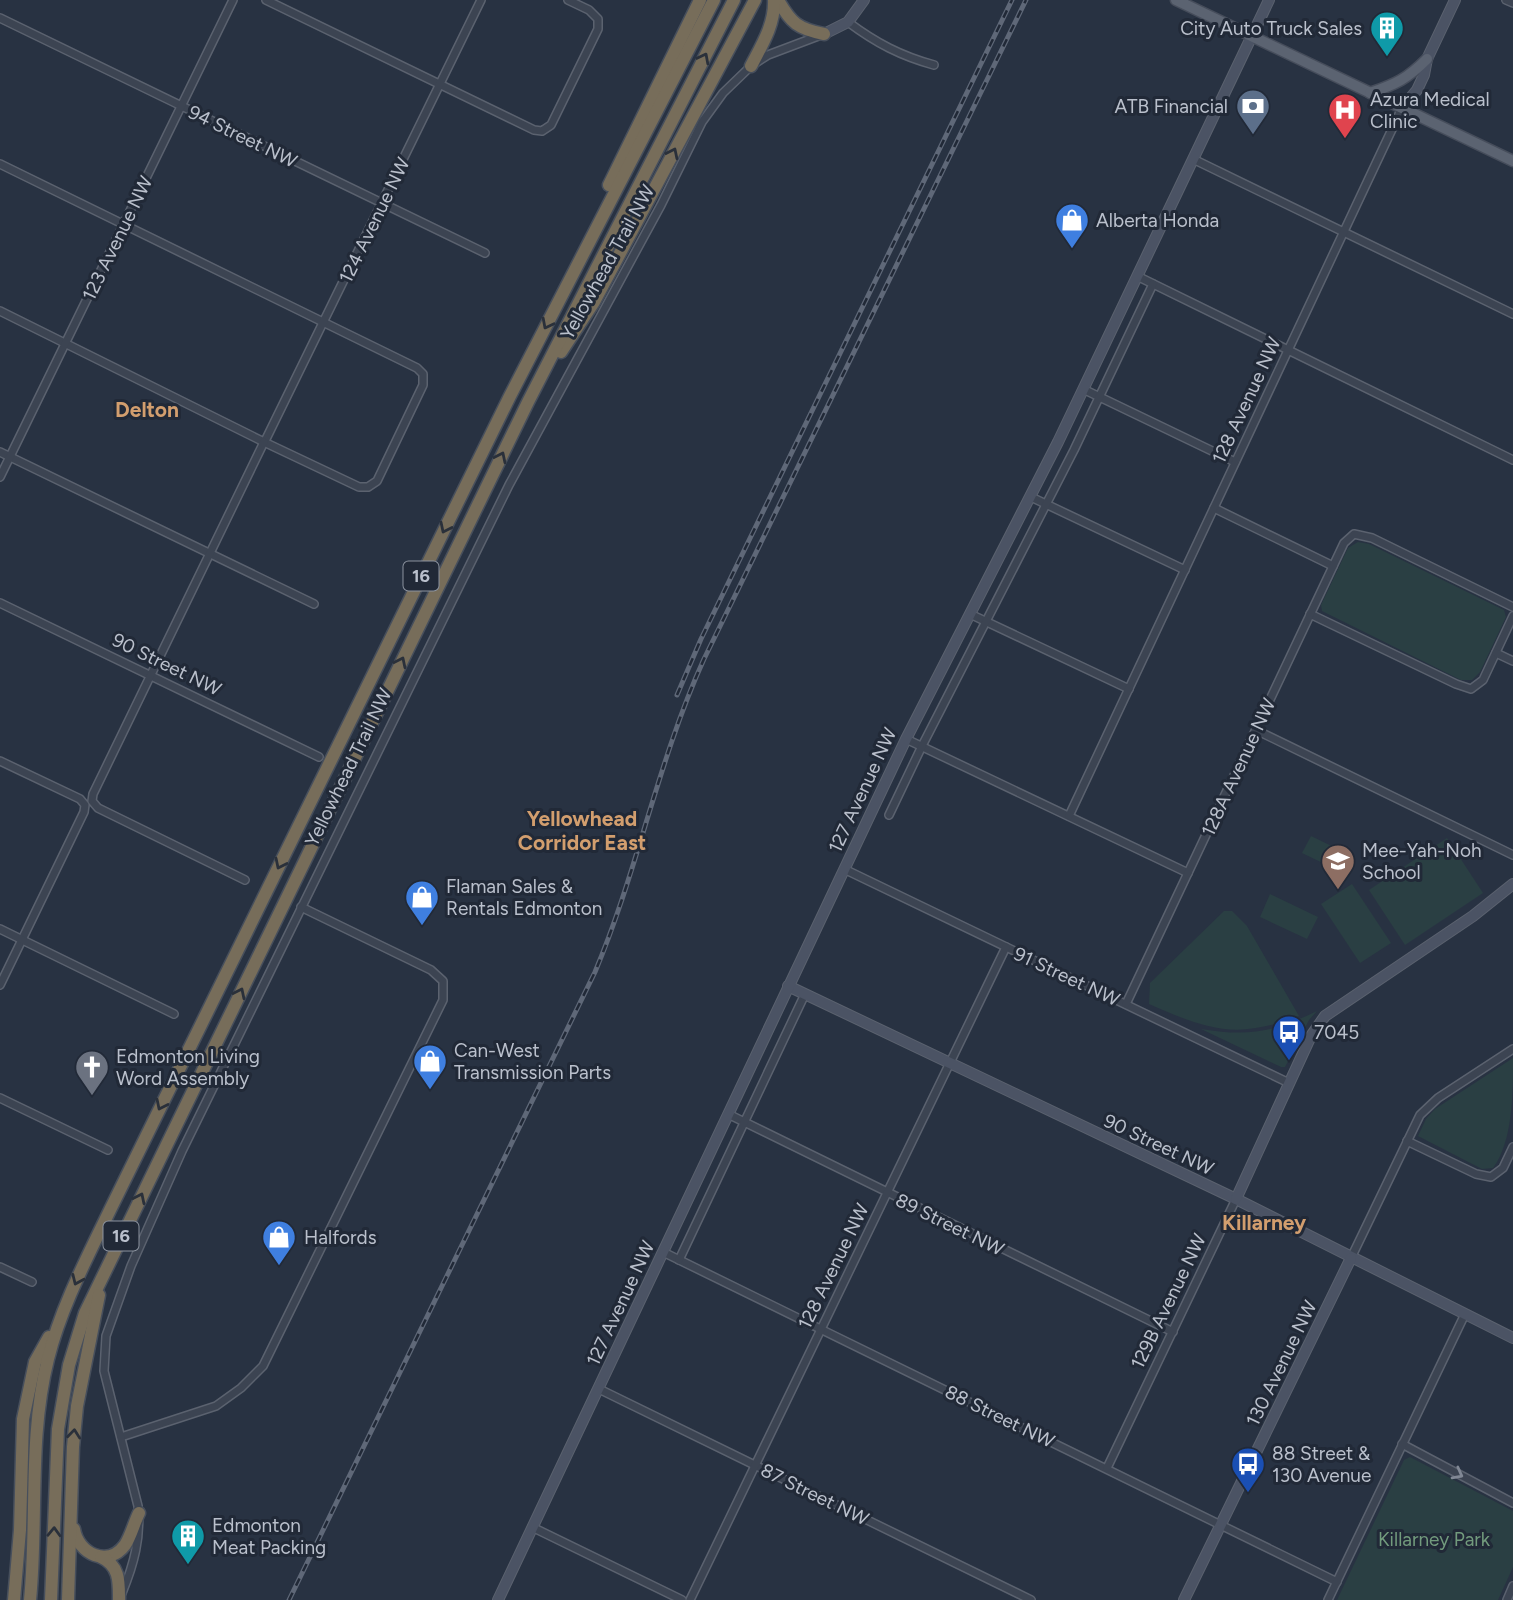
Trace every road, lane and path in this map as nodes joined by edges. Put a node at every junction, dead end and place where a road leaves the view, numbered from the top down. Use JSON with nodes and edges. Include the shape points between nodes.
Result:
{"nodes":[{"id":1,"x":233,"y":0,"type":"edge"},
{"id":2,"x":266,"y":0,"type":"edge"},
{"id":3,"x":481,"y":0,"type":"edge"},
{"id":4,"x":568,"y":0,"type":"edge"},
{"id":5,"x":701,"y":0,"type":"edge"},
{"id":6,"x":714,"y":0,"type":"edge"},
{"id":7,"x":734,"y":0,"type":"edge"},
{"id":8,"x":755,"y":0,"type":"edge"},
{"id":9,"x":776,"y":0,"type":"edge"},
{"id":10,"x":864,"y":0,"type":"edge"},
{"id":11,"x":1176,"y":0,"type":"edge"},
{"id":12,"x":1269,"y":0,"type":"edge"},
{"id":13,"x":1455,"y":0,"type":"edge"},
{"id":14,"x":1506,"y":0,"type":"edge"},
{"id":15,"x":1513,"y":3,"type":"edge"},
{"id":16,"x":0,"y":18,"type":"edge"},
{"id":17,"x":848,"y":22,"type":"junction"},
{"id":18,"x":824,"y":34,"type":"junction"},
{"id":19,"x":1251,"y":37,"type":"junction"},
{"id":20,"x":1427,"y":59,"type":"junction"},
{"id":21,"x":934,"y":65,"type":"dead end"},
{"id":22,"x":751,"y":66,"type":"junction"},
{"id":23,"x":440,"y":84,"type":"junction"},
{"id":24,"x":1370,"y":93,"type":"junction"},
{"id":25,"x":182,"y":106,"type":"junction"},
{"id":26,"x":1404,"y":110,"type":"junction"},
{"id":27,"x":1193,"y":159,"type":"junction"},
{"id":28,"x":1513,"y":161,"type":"edge"},
{"id":29,"x":0,"y":164,"type":"edge"},
{"id":30,"x":382,"y":203,"type":"junction"},
{"id":31,"x":123,"y":225,"type":"junction"},
{"id":32,"x":1344,"y":232,"type":"junction"},
{"id":33,"x":485,"y":253,"type":"dead end"},
{"id":34,"x":578,"y":263,"type":"junction"},
{"id":35,"x":1137,"y":276,"type":"junction"},
{"id":36,"x":1153,"y":284,"type":"junction"},
{"id":37,"x":0,"y":311,"type":"edge"},
{"id":38,"x":1513,"y":314,"type":"edge"},
{"id":39,"x":324,"y":322,"type":"junction"},
{"id":40,"x":66,"y":343,"type":"junction"},
{"id":41,"x":1288,"y":350,"type":"junction"},
{"id":42,"x":1083,"y":389,"type":"junction"},
{"id":43,"x":1100,"y":397,"type":"junction"},
{"id":44,"x":528,"y":402,"type":"junction"},
{"id":45,"x":265,"y":441,"type":"junction"},
{"id":46,"x":0,"y":452,"type":"edge"},
{"id":47,"x":10,"y":456,"type":"junction"},
{"id":48,"x":1513,"y":460,"type":"edge"},
{"id":49,"x":1236,"y":462,"type":"junction"},
{"id":50,"x":0,"y":477,"type":"edge"},
{"id":51,"x":1031,"y":497,"type":"junction"},
{"id":52,"x":1046,"y":505,"type":"junction"},
{"id":53,"x":1214,"y":508,"type":"junction"},
{"id":54,"x":210,"y":554,"type":"junction"},
{"id":55,"x":1333,"y":566,"type":"junction"},
{"id":56,"x":1185,"y":570,"type":"junction"},
{"id":57,"x":0,"y":603,"type":"edge"},
{"id":58,"x":314,"y":604,"type":"dead end"},
{"id":59,"x":1513,"y":607,"type":"edge"},
{"id":60,"x":970,"y":614,"type":"junction"},
{"id":61,"x":1310,"y":614,"type":"junction"},
{"id":62,"x":1513,"y":616,"type":"edge"},
{"id":63,"x":986,"y":622,"type":"junction"},
{"id":64,"x":1496,"y":653,"type":"junction"},
{"id":65,"x":1513,"y":661,"type":"edge"},
{"id":66,"x":151,"y":675,"type":"junction"},
{"id":67,"x":1129,"y":689,"type":"junction"},
{"id":68,"x":1256,"y":730,"type":"junction"},
{"id":69,"x":906,"y":738,"type":"junction"},
{"id":70,"x":922,"y":746,"type":"junction"},
{"id":71,"x":319,"y":757,"type":"dead end"},
{"id":72,"x":0,"y":761,"type":"edge"},
{"id":73,"x":88,"y":803,"type":"junction"},
{"id":74,"x":889,"y":815,"type":"dead end"},
{"id":75,"x":1069,"y":816,"type":"junction"},
{"id":76,"x":1513,"y":855,"type":"edge"},
{"id":77,"x":844,"y":869,"type":"junction"},
{"id":78,"x":1188,"y":873,"type":"junction"},
{"id":79,"x":245,"y":880,"type":"dead end"},
{"id":80,"x":1513,"y":884,"type":"edge"},
{"id":81,"x":300,"y":907,"type":"junction"},
{"id":82,"x":0,"y":929,"type":"edge"},
{"id":83,"x":22,"y":940,"type":"junction"},
{"id":84,"x":1006,"y":947,"type":"junction"},
{"id":85,"x":0,"y":985,"type":"edge"},
{"id":86,"x":789,"y":986,"type":"junction"},
{"id":87,"x":806,"y":994,"type":"junction"},
{"id":88,"x":1126,"y":1004,"type":"junction"},
{"id":89,"x":174,"y":1014,"type":"dead end"},
{"id":90,"x":1513,"y":1049,"type":"edge"},
{"id":91,"x":950,"y":1064,"type":"junction"},
{"id":92,"x":1289,"y":1083,"type":"junction"},
{"id":93,"x":0,"y":1098,"type":"edge"},
{"id":94,"x":728,"y":1114,"type":"junction"},
{"id":95,"x":744,"y":1122,"type":"junction"},
{"id":96,"x":1407,"y":1141,"type":"junction"},
{"id":97,"x":1513,"y":1147,"type":"edge"},
{"id":98,"x":108,"y":1150,"type":"dead end"},
{"id":99,"x":887,"y":1194,"type":"junction"},
{"id":100,"x":1236,"y":1199,"type":"junction"},
{"id":101,"x":663,"y":1252,"type":"junction"},
{"id":102,"x":1351,"y":1258,"type":"junction"},
{"id":103,"x":679,"y":1260,"type":"junction"},
{"id":104,"x":0,"y":1267,"type":"edge"},
{"id":105,"x":104,"y":1271,"type":"junction"},
{"id":106,"x":32,"y":1282,"type":"dead end"},
{"id":107,"x":65,"y":1306,"type":"junction"},
{"id":108,"x":1465,"y":1314,"type":"junction"},
{"id":109,"x":821,"y":1329,"type":"junction"},
{"id":110,"x":1173,"y":1332,"type":"junction"},
{"id":111,"x":1513,"y":1338,"type":"edge"},
{"id":112,"x":598,"y":1389,"type":"junction"},
{"id":113,"x":121,"y":1437,"type":"junction"},
{"id":114,"x":1402,"y":1444,"type":"junction"},
{"id":115,"x":755,"y":1466,"type":"junction"},
{"id":116,"x":1107,"y":1468,"type":"junction"},
{"id":117,"x":1513,"y":1503,"type":"edge"},
{"id":118,"x":71,"y":1507,"type":"junction"},
{"id":119,"x":138,"y":1513,"type":"junction"},
{"id":120,"x":1221,"y":1524,"type":"junction"},
{"id":121,"x":533,"y":1527,"type":"junction"},
{"id":122,"x":101,"y":1557,"type":"junction"},
{"id":123,"x":1337,"y":1582,"type":"junction"},
{"id":124,"x":1513,"y":1587,"type":"edge"},
{"id":125,"x":14,"y":1600,"type":"edge"},
{"id":126,"x":30,"y":1600,"type":"edge"},
{"id":127,"x":51,"y":1600,"type":"edge"},
{"id":128,"x":68,"y":1600,"type":"edge"},
{"id":129,"x":119,"y":1600,"type":"edge"},
{"id":130,"x":498,"y":1600,"type":"edge"},
{"id":131,"x":682,"y":1600,"type":"edge"},
{"id":132,"x":690,"y":1600,"type":"edge"},
{"id":133,"x":1031,"y":1600,"type":"edge"},
{"id":134,"x":1184,"y":1600,"type":"edge"},
{"id":135,"x":1328,"y":1600,"type":"edge"},
{"id":136,"x":1507,"y":1600,"type":"edge"}],
"edges":[{"from":1,"to":25,"type":"street","name":"123 Avenue NW"},
{"from":2,"to":23,"type":"street"},
{"from":3,"to":23,"type":"street","name":"124 Avenue NW"},
{"from":4,"to":23,"type":"street","via":[[589,10],[598,19],[598,29],[551,125],[542,131]]},
{"from":5,"to":34,"type":"highway","via":[[607,188]]},
{"from":6,"to":34,"type":"highway","name":"Yellowhead Trail NW","number":"16"},
{"from":44,"to":7,"type":"highway","name":"Yellowhead Trail NW","number":"16","one_way":true},
{"from":44,"to":8,"type":"highway","one_way":true,"via":[[594,302]]},
{"from":9,"to":18,"type":"highway","via":[[803,30]]},
{"from":9,"to":22,"type":"highway","via":[[770,28]]},
{"from":10,"to":17,"type":"street"},
{"from":11,"to":19,"type":"main road"},
{"from":12,"to":19,"type":"street","name":"127 Avenue NW"},
{"from":13,"to":20,"type":"street","name":"128 Avenue NW"},
{"from":14,"to":15,"type":"street"},
{"from":16,"to":25,"type":"street","name":"94 Street NW"},
{"from":17,"to":18,"type":"street"},
{"from":17,"to":21,"type":"street","via":[[897,54]]},
{"from":18,"to":22,"type":"street","name":"Yellowhead Trail NW"},
{"from":19,"to":24,"type":"main road"},
{"from":19,"to":27,"type":"street","name":"127 Avenue NW"},
{"from":20,"to":24,"type":"main road","via":[[1400,83]]},
{"from":20,"to":26,"type":"street","name":"128 Avenue NW","via":[[1424,75]]},
{"from":22,"to":81,"type":"street","name":"Yellowhead Trail NW","via":[[702,122],[543,419]]},
{"from":23,"to":30,"type":"street","name":"124 Avenue NW"},
{"from":24,"to":26,"type":"main road"},
{"from":25,"to":30,"type":"street","name":"94 Street NW"},
{"from":25,"to":31,"type":"street","name":"123 Avenue NW"},
{"from":26,"to":28,"type":"main road"},
{"from":26,"to":32,"type":"street","name":"128 Avenue NW"},
{"from":27,"to":32,"type":"street"},
{"from":27,"to":35,"type":"street","name":"127 Avenue NW"},
{"from":29,"to":31,"type":"street"},
{"from":30,"to":33,"type":"street","name":"94 Street NW"},
{"from":30,"to":39,"type":"street","name":"124 Avenue NW"},
{"from":31,"to":39,"type":"street"},
{"from":31,"to":40,"type":"street","name":"123 Avenue NW"},
{"from":32,"to":38,"type":"street"},
{"from":32,"to":41,"type":"street","name":"128 Avenue NW"},
{"from":34,"to":107,"type":"highway","name":"Yellowhead Trail NW","number":"16","one_way":true},
{"from":35,"to":36,"type":"street"},
{"from":35,"to":42,"type":"street","name":"127 Avenue NW"},
{"from":36,"to":41,"type":"street"},
{"from":36,"to":43,"type":"street","name":"127 Avenue NW"},
{"from":37,"to":40,"type":"street"},
{"from":39,"to":45,"type":"street","name":"124 Avenue NW"},
{"from":39,"to":45,"type":"street","via":[[423,373],[423,385],[377,481],[359,486]]},
{"from":40,"to":45,"type":"street"},
{"from":40,"to":47,"type":"street","name":"123 Avenue NW"},
{"from":41,"to":48,"type":"street"},
{"from":41,"to":49,"type":"street","name":"128 Avenue NW"},
{"from":42,"to":43,"type":"street"},
{"from":42,"to":51,"type":"street","name":"127 Avenue NW"},
{"from":43,"to":49,"type":"street"},
{"from":43,"to":52,"type":"street","name":"127 Avenue NW"},
{"from":105,"to":44,"type":"highway","name":"Yellowhead Trail NW","number":"16","one_way":true},
{"from":45,"to":54,"type":"street","name":"124 Avenue NW"},
{"from":46,"to":47,"type":"street"},
{"from":47,"to":50,"type":"street","name":"123 Avenue NW"},
{"from":47,"to":54,"type":"street"},
{"from":49,"to":53,"type":"street","name":"128 Avenue NW"},
{"from":51,"to":52,"type":"street"},
{"from":51,"to":60,"type":"street","name":"127 Avenue NW"},
{"from":52,"to":56,"type":"street"},
{"from":52,"to":63,"type":"street","name":"127 Avenue NW"},
{"from":53,"to":55,"type":"street"},
{"from":53,"to":56,"type":"street","name":"128 Avenue NW"},
{"from":54,"to":58,"type":"street"},
{"from":54,"to":66,"type":"street","name":"124 Avenue NW"},
{"from":55,"to":59,"type":"street","name":"128A Avenue NW","via":[[1354,534],[1372,538]]},
{"from":55,"to":61,"type":"street","name":"128A Avenue NW"},
{"from":56,"to":67,"type":"street","name":"128 Avenue NW"},
{"from":57,"to":66,"type":"street","name":"90 Street NW"},
{"from":60,"to":63,"type":"street"},
{"from":60,"to":69,"type":"street","name":"127 Avenue NW"},
{"from":61,"to":64,"type":"street","via":[[1471,689],[1483,680]]},
{"from":61,"to":68,"type":"street","name":"128A Avenue NW"},
{"from":62,"to":64,"type":"street"},
{"from":63,"to":67,"type":"street"},
{"from":63,"to":70,"type":"street","name":"127 Avenue NW"},
{"from":64,"to":65,"type":"street"},
{"from":66,"to":71,"type":"street","name":"90 Street NW"},
{"from":66,"to":73,"type":"street","name":"124 Avenue NW"},
{"from":67,"to":75,"type":"street","name":"128 Avenue NW"},
{"from":68,"to":76,"type":"street"},
{"from":68,"to":78,"type":"street","name":"128A Avenue NW"},
{"from":69,"to":70,"type":"street"},
{"from":69,"to":77,"type":"street","name":"127 Avenue NW"},
{"from":70,"to":74,"type":"street","name":"127 Avenue NW"},
{"from":70,"to":75,"type":"street"},
{"from":72,"to":73,"type":"street"},
{"from":73,"to":79,"type":"street"},
{"from":73,"to":83,"type":"street","name":"124 Avenue NW"},
{"from":75,"to":78,"type":"street"},
{"from":77,"to":84,"type":"street","name":"91 Street NW"},
{"from":77,"to":86,"type":"street","name":"127 Avenue NW"},
{"from":78,"to":88,"type":"street","name":"128A Avenue NW"},
{"from":80,"to":92,"type":"street","name":"129B Avenue NW","via":[[1325,1016]]},
{"from":81,"to":113,"type":"street","name":"Yellowhead Trail NW","via":[[182,1151],[111,1318],[104,1371]]},
{"from":81,"to":113,"type":"street","via":[[431,970],[443,981],[443,1000],[263,1366],[216,1406]]},
{"from":82,"to":83,"type":"street"},
{"from":83,"to":85,"type":"street","name":"124 Avenue NW"},
{"from":83,"to":89,"type":"street"},
{"from":84,"to":88,"type":"street","name":"91 Street NW"},
{"from":84,"to":91,"type":"street","name":"128 Avenue NW"},
{"from":86,"to":87,"type":"street","name":"90 Street NW"},
{"from":86,"to":94,"type":"street","name":"127 Avenue NW"},
{"from":87,"to":91,"type":"street","name":"90 Street NW"},
{"from":87,"to":95,"type":"street","name":"127 Avenue NW"},
{"from":88,"to":92,"type":"street","name":"91 Street NW"},
{"from":90,"to":96,"type":"street","name":"130 Avenue NW","via":[[1427,1106]]},
{"from":91,"to":99,"type":"street","name":"128 Avenue NW"},
{"from":91,"to":100,"type":"street","name":"90 Street NW"},
{"from":92,"to":100,"type":"street","name":"129B Avenue NW"},
{"from":93,"to":98,"type":"street"},
{"from":94,"to":95,"type":"street","name":"89 Street NW"},
{"from":94,"to":101,"type":"street","name":"127 Avenue NW"},
{"from":95,"to":99,"type":"street","name":"89 Street NW"},
{"from":95,"to":103,"type":"street","name":"127 Avenue NW"},
{"from":96,"to":97,"type":"street","via":[[1491,1177],[1503,1168]]},
{"from":96,"to":102,"type":"street","name":"130 Avenue NW"},
{"from":99,"to":109,"type":"street","name":"128 Avenue NW"},
{"from":99,"to":110,"type":"street","name":"89 Street NW"},
{"from":100,"to":102,"type":"street","name":"90 Street NW"},
{"from":100,"to":110,"type":"street","name":"129B Avenue NW"},
{"from":101,"to":103,"type":"street","name":"88 Street NW"},
{"from":101,"to":112,"type":"street","name":"127 Avenue NW"},
{"from":102,"to":108,"type":"street","name":"90 Street NW"},
{"from":102,"to":120,"type":"street","name":"130 Avenue NW"},
{"from":103,"to":109,"type":"street","name":"88 Street NW"},
{"from":104,"to":106,"type":"street"},
{"from":118,"to":105,"type":"highway","one_way":true,"via":[[77,1406]]},
{"from":127,"to":105,"type":"highway","name":"Yellowhead Trail NW","number":"16","one_way":true,"via":[[56,1456],[63,1398],[85,1313]]},
{"from":107,"to":125,"type":"highway","via":[[35,1362],[23,1419]]},
{"from":107,"to":126,"type":"highway","name":"Yellowhead Trail NW","number":"16","via":[[41,1396],[34,1458]]},
{"from":108,"to":111,"type":"street","name":"90 Street NW"},
{"from":108,"to":114,"type":"street"},
{"from":109,"to":115,"type":"street","name":"128 Avenue NW"},
{"from":109,"to":116,"type":"street","name":"88 Street NW"},
{"from":110,"to":116,"type":"street","name":"129B Avenue NW"},
{"from":112,"to":115,"type":"street","name":"87 Street NW"},
{"from":112,"to":121,"type":"street","name":"127 Avenue NW"},
{"from":113,"to":119,"type":"street","name":"Yellowhead Trail NW"},
{"from":114,"to":117,"type":"street","one_way":true},
{"from":114,"to":123,"type":"street"},
{"from":115,"to":132,"type":"street","name":"128 Avenue NW"},
{"from":115,"to":133,"type":"street","name":"87 Street NW"},
{"from":116,"to":120,"type":"street","name":"88 Street NW"},
{"from":118,"to":122,"type":"highway","via":[[76,1538],[86,1550]]},
{"from":118,"to":128,"type":"highway"},
{"from":119,"to":122,"type":"highway","via":[[125,1545],[110,1557]]},
{"from":119,"to":129,"type":"street","name":"Yellowhead Trail NW","via":[[138,1544]]},
{"from":120,"to":123,"type":"street","name":"88 Street NW"},
{"from":120,"to":134,"type":"street","name":"130 Avenue NW"},
{"from":121,"to":130,"type":"street","name":"127 Avenue NW"},
{"from":121,"to":131,"type":"street"},
{"from":122,"to":129,"type":"highway","via":[[115,1569]]},
{"from":123,"to":135,"type":"street"},
{"from":124,"to":136,"type":"street"}]}
